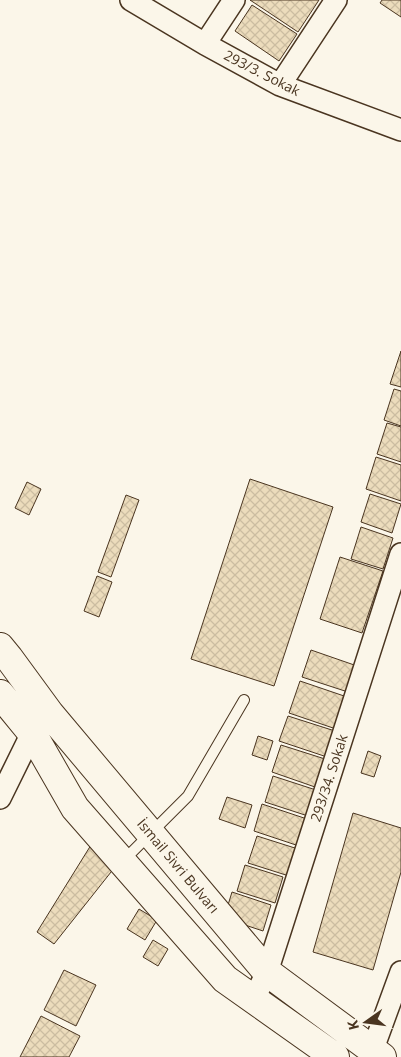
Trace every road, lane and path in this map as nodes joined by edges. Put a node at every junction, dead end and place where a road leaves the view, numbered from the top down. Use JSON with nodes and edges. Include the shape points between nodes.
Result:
{"nodes":[{"id":1,"x":131,"y":0,"type":"edge"},
{"id":2,"x":234,"y":0,"type":"edge"},
{"id":3,"x":336,"y":0,"type":"edge"},
{"id":4,"x":205,"y":44,"type":"junction"},
{"id":5,"x":280,"y":85,"type":"junction"},
{"id":6,"x":401,"y":130,"type":"edge"},
{"id":7,"x":401,"y":554,"type":"edge"},
{"id":8,"x":3,"y":656,"type":"edge"},
{"id":9,"x":0,"y":694,"type":"edge"},
{"id":10,"x":244,"y":700,"type":"dead end"},
{"id":11,"x":32,"y":733,"type":"junction"},
{"id":12,"x":0,"y":798,"type":"edge"},
{"id":13,"x":150,"y":834,"type":"junction"},
{"id":14,"x":123,"y":862,"type":"junction"},
{"id":15,"x":267,"y":972,"type":"junction"},
{"id":16,"x":401,"y":972,"type":"edge"},
{"id":17,"x":254,"y":999,"type":"junction"},
{"id":18,"x":375,"y":1055,"type":"edge"},
{"id":19,"x":336,"y":1057,"type":"edge"}],
"edges":[{"from":1,"to":4,"type":"street","name":"293/3. Sokak"},
{"from":2,"to":4,"type":"street"},
{"from":3,"to":5,"type":"street"},
{"from":4,"to":5,"type":"street","name":"293/3. Sokak"},
{"from":5,"to":6,"type":"street","name":"293/3. Sokak"},
{"from":7,"to":15,"type":"street","name":"293/34. Sokak"},
{"from":8,"to":13,"type":"main road","name":"İsmail Sivri Bulvarı"},
{"from":9,"to":11,"type":"main road"},
{"from":10,"to":13,"type":"lane","via":[[188,796]]},
{"from":11,"to":12,"type":"street"},
{"from":11,"to":14,"type":"main road","via":[[75,808]]},
{"from":13,"to":14,"type":"lane"},
{"from":13,"to":15,"type":"main road","name":"İsmail Sivri Bulvarı"},
{"from":14,"to":17,"type":"main road","via":[[225,979]]},
{"from":15,"to":17,"type":"street","name":"293/34. Sokak"},
{"from":15,"to":18,"type":"main road","name":"İsmail Sivri Bulvarı"},
{"from":16,"to":18,"type":"street"},
{"from":17,"to":19,"type":"main road"}]}
